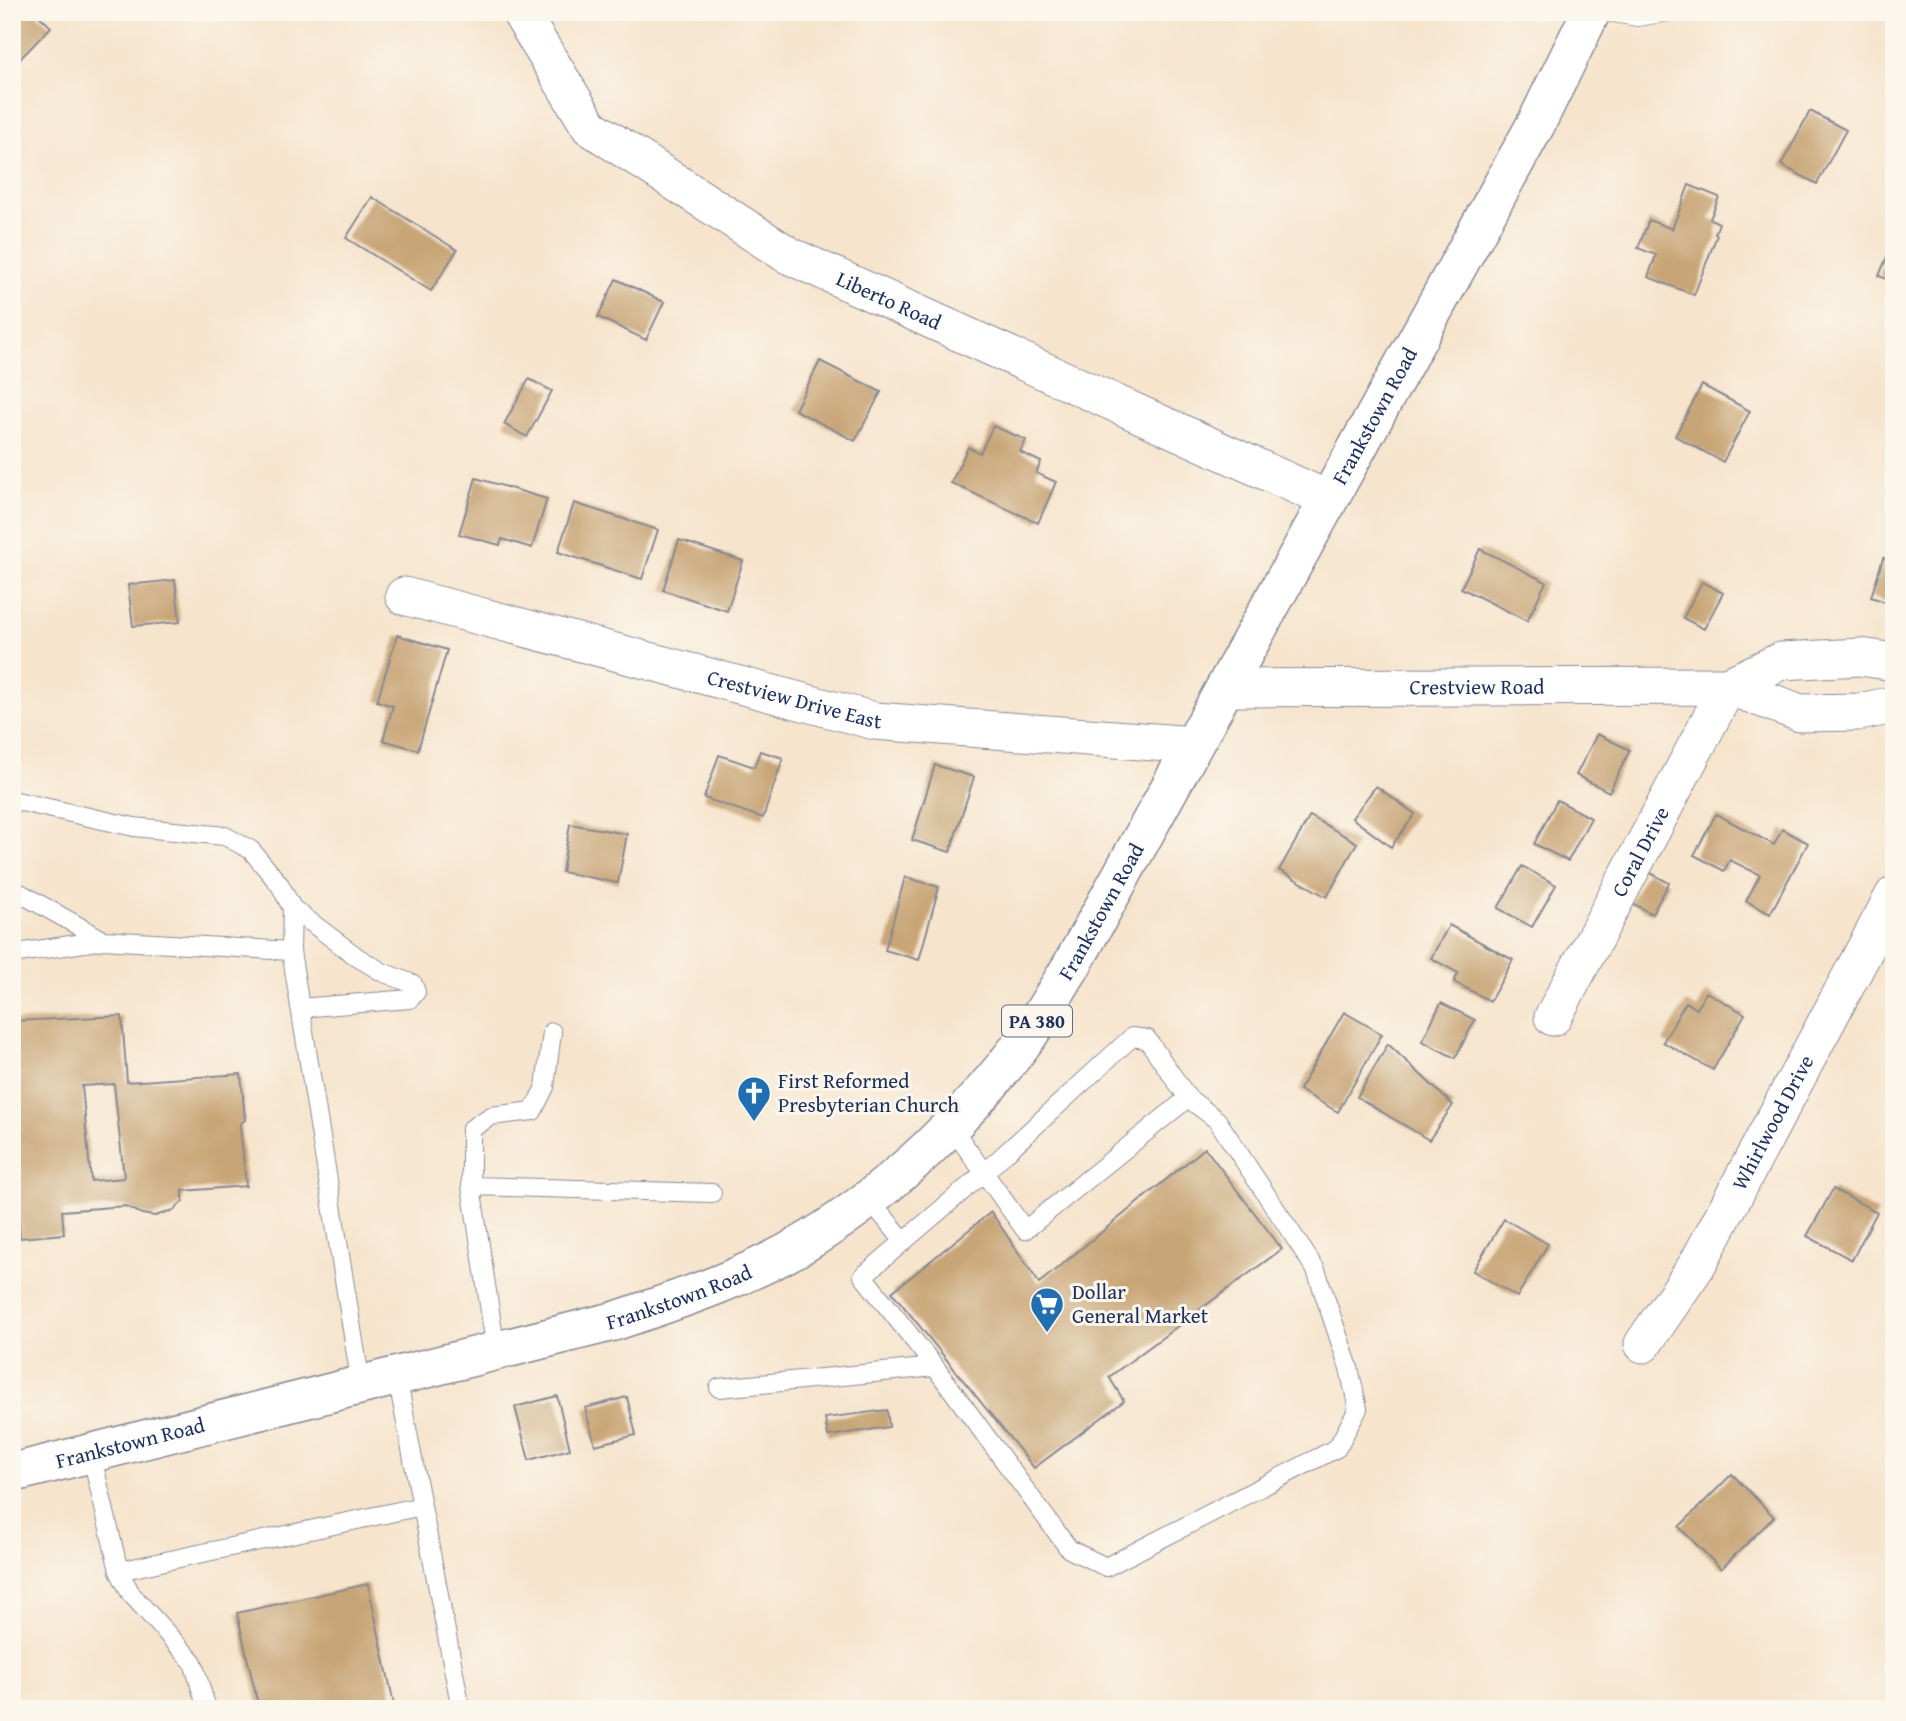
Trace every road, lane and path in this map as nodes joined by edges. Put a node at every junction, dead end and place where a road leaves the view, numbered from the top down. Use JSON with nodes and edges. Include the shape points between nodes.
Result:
{"nodes":[{"id":1,"x":520,"y":12,"type":"edge"},
{"id":2,"x":1591,"y":12,"type":"edge"},
{"id":3,"x":1606,"y":12,"type":"edge"},
{"id":4,"x":1668,"y":12,"type":"edge"},
{"id":5,"x":1328,"y":499,"type":"junction"},
{"id":6,"x":404,"y":596,"type":"dead end"},
{"id":7,"x":1894,"y":662,"type":"edge"},
{"id":8,"x":1728,"y":686,"type":"junction"},
{"id":9,"x":1225,"y":688,"type":"junction"},
{"id":10,"x":1894,"y":705,"type":"edge"},
{"id":11,"x":1194,"y":745,"type":"junction"},
{"id":12,"x":12,"y":800,"type":"edge"},
{"id":13,"x":12,"y":892,"type":"edge"},
{"id":14,"x":1894,"y":895,"type":"edge"},
{"id":15,"x":292,"y":908,"type":"junction"},
{"id":16,"x":103,"y":940,"type":"junction"},
{"id":17,"x":291,"y":951,"type":"junction"},
{"id":18,"x":12,"y":954,"type":"edge"},
{"id":19,"x":300,"y":1008,"type":"junction"},
{"id":20,"x":1553,"y":1017,"type":"dead end"},
{"id":21,"x":552,"y":1032,"type":"dead end"},
{"id":22,"x":1188,"y":1098,"type":"junction"},
{"id":23,"x":950,"y":1125,"type":"junction"},
{"id":24,"x":985,"y":1172,"type":"junction"},
{"id":25,"x":471,"y":1185,"type":"junction"},
{"id":26,"x":712,"y":1192,"type":"dead end"},
{"id":27,"x":869,"y":1199,"type":"junction"},
{"id":28,"x":904,"y":1241,"type":"junction"},
{"id":29,"x":1643,"y":1344,"type":"dead end"},
{"id":30,"x":496,"y":1351,"type":"junction"},
{"id":31,"x":935,"y":1367,"type":"junction"},
{"id":32,"x":379,"y":1381,"type":"junction"},
{"id":33,"x":719,"y":1388,"type":"dead end"},
{"id":34,"x":91,"y":1453,"type":"junction"},
{"id":35,"x":12,"y":1473,"type":"edge"},
{"id":36,"x":422,"y":1506,"type":"junction"},
{"id":37,"x":120,"y":1571,"type":"junction"},
{"id":38,"x":207,"y":1709,"type":"edge"},
{"id":39,"x":461,"y":1709,"type":"edge"}],
"edges":[{"from":1,"to":5,"type":"street","name":"Liberto Road","via":[[590,127],[788,255]]},
{"from":2,"to":5,"type":"main road","name":"Frankstown Road","number":"PA 380","via":[[1536,124]]},
{"from":3,"to":4,"type":"lane","via":[[1638,17]]},
{"from":5,"to":9,"type":"main road","name":"Frankstown Road","number":"PA 380"},
{"from":6,"to":11,"type":"street","name":"Crestview Drive East","via":[[875,722]]},
{"from":7,"to":8,"type":"street","name":"Crestview Road","via":[[1861,657],[1781,661]]},
{"from":8,"to":9,"type":"street","name":"Crestview Road"},
{"from":8,"to":10,"type":"street","name":"Crestview Road","via":[[1800,713],[1859,712]]},
{"from":8,"to":20,"type":"street","name":"Coral Drive"},
{"from":9,"to":11,"type":"main road","name":"Frankstown Road","number":"PA 380"},
{"from":11,"to":23,"type":"main road","name":"Frankstown Road","number":"PA 380","via":[[1027,1037]]},
{"from":12,"to":15,"type":"lane","via":[[134,827],[225,836],[251,850]]},
{"from":13,"to":16,"type":"lane"},
{"from":14,"to":29,"type":"street","name":"Whirlwood Drive","via":[[1697,1265]]},
{"from":15,"to":17,"type":"lane"},
{"from":15,"to":19,"type":"lane","via":[[357,957],[413,984],[416,992],[410,999]]},
{"from":16,"to":17,"type":"lane"},
{"from":16,"to":18,"type":"lane"},
{"from":17,"to":19,"type":"lane"},
{"from":19,"to":32,"type":"lane"},
{"from":21,"to":25,"type":"lane","via":[[545,1087],[533,1111],[491,1116],[471,1129]]},
{"from":22,"to":24,"type":"lane","via":[[1025,1230]]},
{"from":22,"to":24,"type":"lane","via":[[1147,1039],[1132,1037]]},
{"from":22,"to":31,"type":"lane","via":[[1217,1121],[1317,1270],[1358,1409],[1337,1448],[1106,1567],[1069,1549]]},
{"from":23,"to":24,"type":"lane"},
{"from":23,"to":27,"type":"main road","name":"Frankstown Road","number":"PA 380"},
{"from":24,"to":28,"type":"lane"},
{"from":25,"to":26,"type":"lane"},
{"from":25,"to":30,"type":"lane"},
{"from":27,"to":28,"type":"lane"},
{"from":27,"to":30,"type":"main road","name":"Frankstown Road","number":"PA 380","via":[[810,1240],[680,1299]]},
{"from":28,"to":31,"type":"lane","via":[[863,1276]]},
{"from":30,"to":32,"type":"main road","name":"Frankstown Road","number":"PA 380"},
{"from":31,"to":33,"type":"lane"},
{"from":32,"to":34,"type":"main road","name":"Frankstown Road","number":"PA 380"},
{"from":32,"to":36,"type":"lane"},
{"from":34,"to":35,"type":"main road","name":"Frankstown Road","number":"PA 380"},
{"from":34,"to":37,"type":"lane"},
{"from":36,"to":37,"type":"lane"},
{"from":36,"to":39,"type":"lane"},
{"from":37,"to":38,"type":"lane","via":[[131,1594],[193,1662]]}]}
